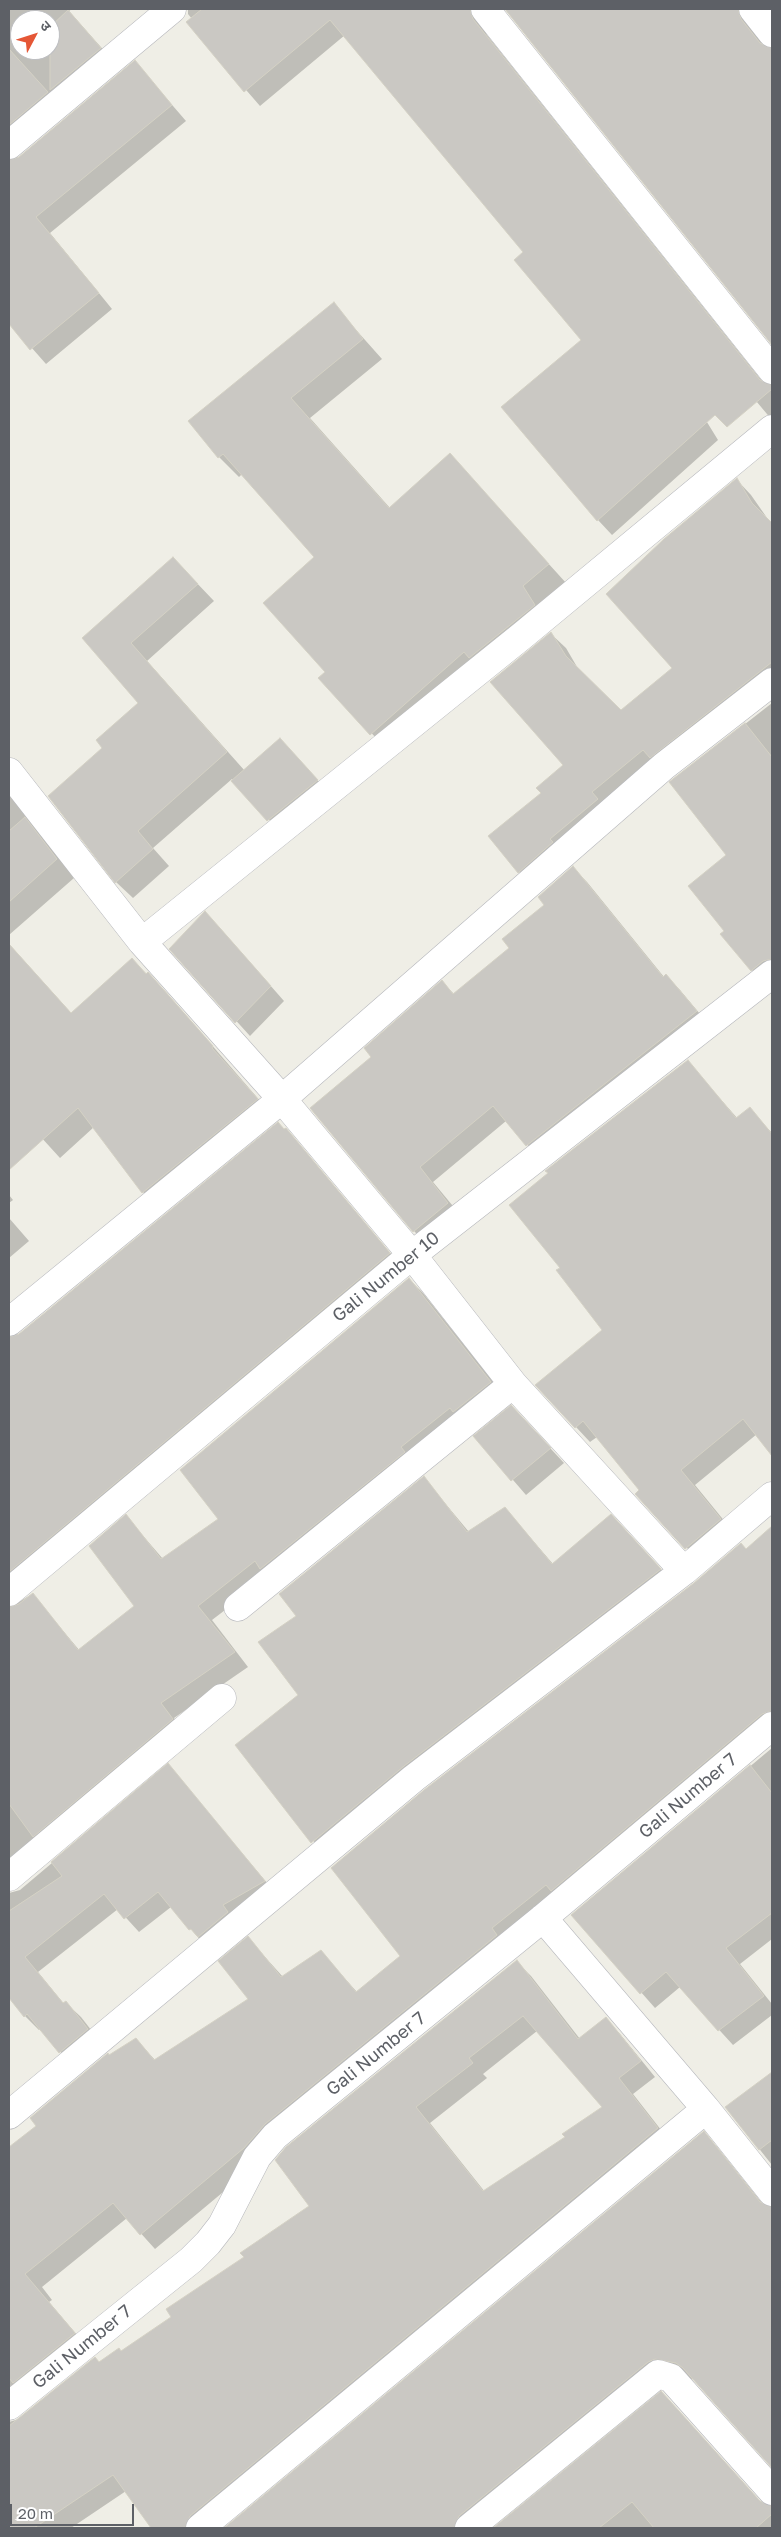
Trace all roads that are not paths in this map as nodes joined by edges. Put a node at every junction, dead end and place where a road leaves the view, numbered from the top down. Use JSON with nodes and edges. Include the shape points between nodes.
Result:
{"nodes":[{"id":1,"x":172,"y":9,"type":"edge"},
{"id":2,"x":485,"y":9,"type":"edge"},
{"id":3,"x":753,"y":9,"type":"edge"},
{"id":4,"x":772,"y":33,"type":"edge"},
{"id":5,"x":9,"y":145,"type":"edge"},
{"id":6,"x":772,"y":370,"type":"edge"},
{"id":7,"x":772,"y":429,"type":"edge"},
{"id":8,"x":772,"y":682,"type":"edge"},
{"id":9,"x":9,"y":772,"type":"edge"},
{"id":10,"x":142,"y":942,"type":"junction"},
{"id":11,"x":772,"y":974,"type":"edge"},
{"id":12,"x":282,"y":1100,"type":"junction"},
{"id":13,"x":412,"y":1255,"type":"junction"},
{"id":14,"x":9,"y":1322,"type":"edge"},
{"id":15,"x":513,"y":1384,"type":"junction"},
{"id":16,"x":772,"y":1496,"type":"edge"},
{"id":17,"x":684,"y":1571,"type":"junction"},
{"id":18,"x":9,"y":1592,"type":"edge"},
{"id":19,"x":238,"y":1608,"type":"dead end"},
{"id":20,"x":222,"y":1698,"type":"dead end"},
{"id":21,"x":772,"y":1726,"type":"edge"},
{"id":22,"x":9,"y":1877,"type":"edge"},
{"id":23,"x":543,"y":1918,"type":"junction"},
{"id":24,"x":706,"y":2109,"type":"junction"},
{"id":25,"x":9,"y":2114,"type":"edge"},
{"id":26,"x":772,"y":2192,"type":"edge"},
{"id":27,"x":9,"y":2406,"type":"edge"},
{"id":28,"x":772,"y":2491,"type":"edge"},
{"id":29,"x":200,"y":2528,"type":"edge"},
{"id":30,"x":469,"y":2528,"type":"edge"}],
"edges":[{"from":1,"to":5,"type":"street"},
{"from":2,"to":6,"type":"street"},
{"from":3,"to":4,"type":"street"},
{"from":7,"to":10,"type":"street","via":[[523,635]]},
{"from":8,"to":12,"type":"street","via":[[664,766]]},
{"from":9,"to":10,"type":"street"},
{"from":10,"to":12,"type":"street"},
{"from":11,"to":13,"type":"street","name":"Gali Number 10"},
{"from":12,"to":13,"type":"street"},
{"from":12,"to":14,"type":"street"},
{"from":13,"to":15,"type":"street"},
{"from":13,"to":18,"type":"street","name":"Gali Number 10"},
{"from":15,"to":17,"type":"street"},
{"from":15,"to":19,"type":"street"},
{"from":16,"to":17,"type":"street"},
{"from":17,"to":25,"type":"street","via":[[414,1778]]},
{"from":20,"to":22,"type":"street"},
{"from":21,"to":23,"type":"street","name":"Gali Number 7"},
{"from":23,"to":24,"type":"street"},
{"from":23,"to":27,"type":"street","name":"Gali Number 7","via":[[275,2136],[257,2158],[222,2225],[208,2242]]},
{"from":24,"to":26,"type":"street"},
{"from":24,"to":29,"type":"street"},
{"from":28,"to":30,"type":"street","via":[[671,2378],[658,2374]]}]}
